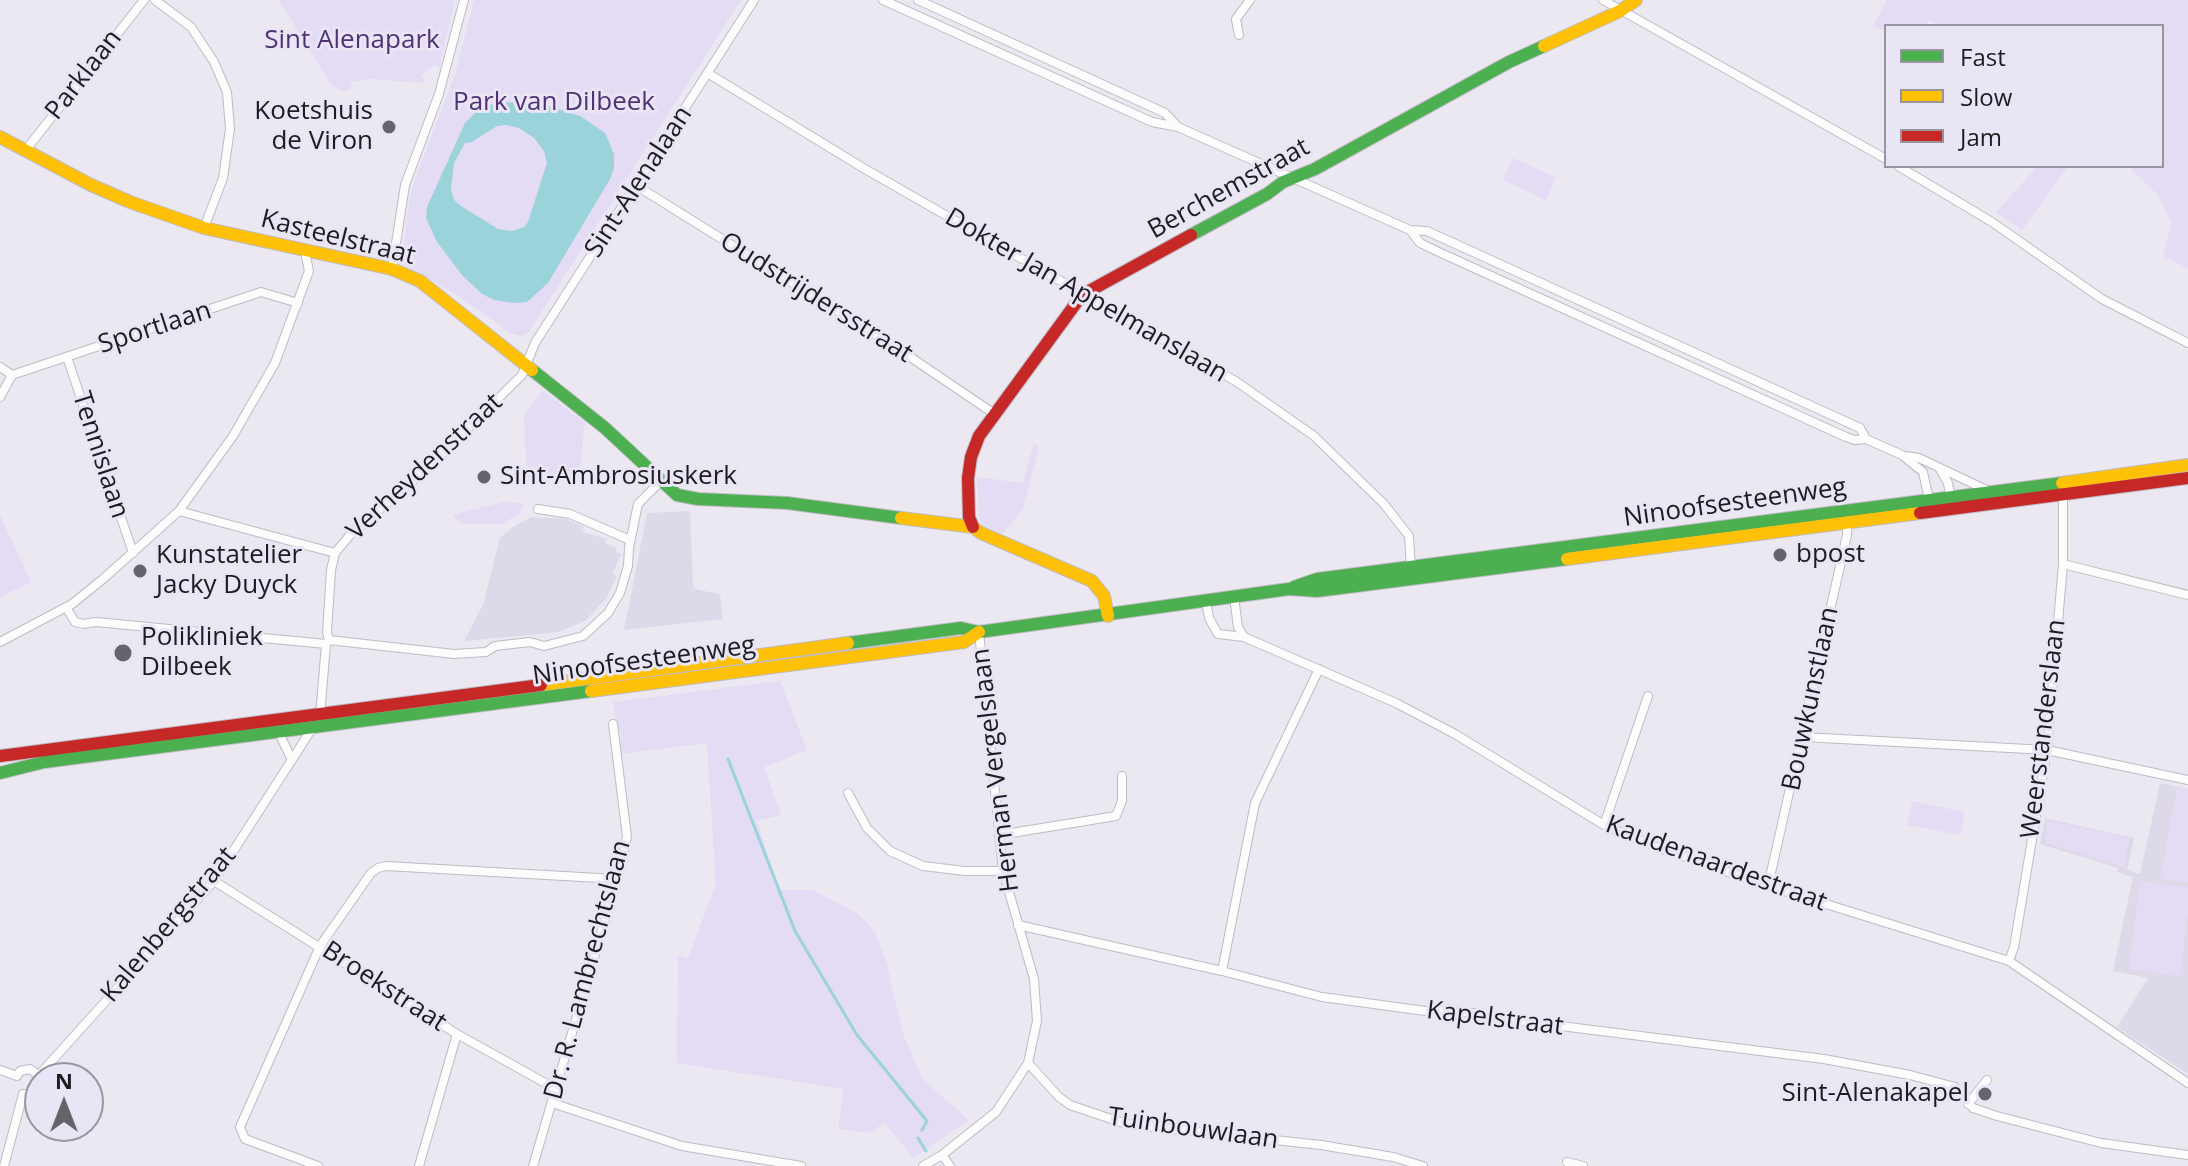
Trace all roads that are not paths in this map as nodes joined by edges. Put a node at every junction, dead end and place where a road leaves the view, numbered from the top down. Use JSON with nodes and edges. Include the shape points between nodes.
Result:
{"nodes":[{"id":1,"x":144,"y":0,"type":"edge"},
{"id":2,"x":155,"y":0,"type":"edge"},
{"id":3,"x":464,"y":0,"type":"edge"},
{"id":4,"x":754,"y":0,"type":"edge"},
{"id":5,"x":883,"y":0,"type":"edge"},
{"id":6,"x":918,"y":0,"type":"edge"},
{"id":7,"x":1250,"y":0,"type":"edge"},
{"id":8,"x":1603,"y":0,"type":"edge"},
{"id":9,"x":1636,"y":0,"type":"edge"},
{"id":10,"x":1620,"y":11,"type":"junction"},
{"id":11,"x":1239,"y":35,"type":"dead end"},
{"id":12,"x":709,"y":74,"type":"junction"},
{"id":13,"x":1165,"y":113,"type":"junction"},
{"id":14,"x":1158,"y":124,"type":"junction"},
{"id":15,"x":1178,"y":127,"type":"junction"},
{"id":16,"x":0,"y":137,"type":"edge"},
{"id":17,"x":25,"y":151,"type":"junction"},
{"id":18,"x":1884,"y":158,"type":"edge"},
{"id":19,"x":1901,"y":168,"type":"edge"},
{"id":20,"x":1293,"y":178,"type":"junction"},
{"id":21,"x":637,"y":186,"type":"junction"},
{"id":22,"x":204,"y":228,"type":"junction"},
{"id":23,"x":1410,"y":230,"type":"junction"},
{"id":24,"x":1431,"y":233,"type":"junction"},
{"id":25,"x":1424,"y":246,"type":"junction"},
{"id":26,"x":305,"y":252,"type":"junction"},
{"id":27,"x":392,"y":269,"type":"junction"},
{"id":28,"x":1082,"y":295,"type":"junction"},
{"id":29,"x":298,"y":303,"type":"junction"},
{"id":30,"x":1643,"y":329,"type":"junction"},
{"id":31,"x":1637,"y":342,"type":"junction"},
{"id":32,"x":2188,"y":343,"type":"edge"},
{"id":33,"x":67,"y":357,"type":"junction"},
{"id":34,"x":526,"y":365,"type":"junction"},
{"id":35,"x":0,"y":367,"type":"edge"},
{"id":36,"x":12,"y":375,"type":"junction"},
{"id":37,"x":0,"y":397,"type":"edge"},
{"id":38,"x":993,"y":413,"type":"junction"},
{"id":39,"x":1866,"y":439,"type":"junction"},
{"id":40,"x":1902,"y":455,"type":"junction"},
{"id":41,"x":2188,"y":465,"type":"edge"},
{"id":42,"x":1940,"y":468,"type":"junction"},
{"id":43,"x":2188,"y":478,"type":"edge"},
{"id":44,"x":660,"y":482,"type":"junction"},
{"id":45,"x":1992,"y":493,"type":"junction"},
{"id":46,"x":2063,"y":495,"type":"junction"},
{"id":47,"x":1951,"y":504,"type":"junction"},
{"id":48,"x":1930,"y":506,"type":"junction"},
{"id":49,"x":538,"y":509,"type":"dead end"},
{"id":50,"x":179,"y":511,"type":"junction"},
{"id":51,"x":1847,"y":516,"type":"junction"},
{"id":52,"x":973,"y":527,"type":"junction"},
{"id":53,"x":630,"y":540,"type":"junction"},
{"id":54,"x":133,"y":553,"type":"junction"},
{"id":55,"x":335,"y":553,"type":"junction"},
{"id":56,"x":2063,"y":564,"type":"junction"},
{"id":57,"x":1411,"y":568,"type":"junction"},
{"id":58,"x":1289,"y":589,"type":"junction"},
{"id":59,"x":2188,"y":595,"type":"edge"},
{"id":60,"x":1234,"y":597,"type":"junction"},
{"id":61,"x":1206,"y":601,"type":"junction"},
{"id":62,"x":66,"y":607,"type":"junction"},
{"id":63,"x":1108,"y":616,"type":"junction"},
{"id":64,"x":979,"y":632,"type":"junction"},
{"id":65,"x":1244,"y":637,"type":"junction"},
{"id":66,"x":0,"y":642,"type":"edge"},
{"id":67,"x":328,"y":642,"type":"junction"},
{"id":68,"x":1319,"y":669,"type":"junction"},
{"id":69,"x":1648,"y":696,"type":"dead end"},
{"id":70,"x":321,"y":715,"type":"junction"},
{"id":71,"x":613,"y":724,"type":"dead end"},
{"id":72,"x":313,"y":727,"type":"junction"},
{"id":73,"x":278,"y":731,"type":"junction"},
{"id":74,"x":1803,"y":737,"type":"junction"},
{"id":75,"x":2047,"y":750,"type":"junction"},
{"id":76,"x":0,"y":756,"type":"edge"},
{"id":77,"x":292,"y":760,"type":"junction"},
{"id":78,"x":0,"y":773,"type":"edge"},
{"id":79,"x":1122,"y":776,"type":"dead end"},
{"id":80,"x":2188,"y":780,"type":"edge"},
{"id":81,"x":848,"y":793,"type":"dead end"},
{"id":82,"x":1604,"y":825,"type":"junction"},
{"id":83,"x":999,"y":835,"type":"junction"},
{"id":84,"x":1003,"y":871,"type":"junction"},
{"id":85,"x":617,"y":879,"type":"junction"},
{"id":86,"x":214,"y":881,"type":"junction"},
{"id":87,"x":1768,"y":886,"type":"junction"},
{"id":88,"x":1018,"y":925,"type":"junction"},
{"id":89,"x":320,"y":946,"type":"junction"},
{"id":90,"x":2009,"y":961,"type":"junction"},
{"id":91,"x":1222,"y":971,"type":"junction"},
{"id":92,"x":457,"y":1034,"type":"junction"},
{"id":93,"x":53,"y":1062,"type":"edge"},
{"id":94,"x":1028,"y":1063,"type":"junction"},
{"id":95,"x":0,"y":1070,"type":"edge"},
{"id":96,"x":24,"y":1070,"type":"edge"},
{"id":97,"x":17,"y":1076,"type":"junction"},
{"id":98,"x":1987,"y":1080,"type":"dead end"},
{"id":99,"x":2188,"y":1083,"type":"edge"},
{"id":100,"x":556,"y":1089,"type":"junction"},
{"id":101,"x":23,"y":1094,"type":"joint"},
{"id":102,"x":552,"y":1103,"type":"junction"},
{"id":103,"x":1968,"y":1104,"type":"junction"},
{"id":104,"x":942,"y":1155,"type":"junction"},
{"id":105,"x":2188,"y":1155,"type":"edge"},
{"id":106,"x":1567,"y":1162,"type":"dead end"},
{"id":107,"x":4,"y":1166,"type":"edge"},
{"id":108,"x":318,"y":1166,"type":"edge"},
{"id":109,"x":419,"y":1166,"type":"edge"},
{"id":110,"x":533,"y":1166,"type":"edge"},
{"id":111,"x":801,"y":1166,"type":"edge"},
{"id":112,"x":923,"y":1166,"type":"edge"},
{"id":113,"x":950,"y":1166,"type":"edge"},
{"id":114,"x":1423,"y":1166,"type":"edge"},
{"id":115,"x":1583,"y":1166,"type":"edge"}],
"edges":[{"from":1,"to":17,"type":"street","name":"Parklaan"},
{"from":2,"to":22,"type":"street","via":[[191,27],[227,92],[230,129],[223,178]]},
{"from":3,"to":27,"type":"street","via":[[439,94],[405,185]]},
{"from":4,"to":12,"type":"street","name":"Sint-Alenalaan"},
{"from":5,"to":14,"type":"street"},
{"from":6,"to":13,"type":"street"},
{"from":7,"to":11,"type":"street","via":[[1236,19]]},
{"from":8,"to":10,"type":"street"},
{"from":9,"to":10,"type":"main road","name":"Berchemstraat"},
{"from":10,"to":18,"type":"street"},
{"from":10,"to":20,"type":"main road","name":"Berchemstraat","via":[[1509,62]]},
{"from":12,"to":21,"type":"street","name":"Sint-Alenalaan"},
{"from":12,"to":28,"type":"street","name":"Dokter Jan Appelmanslaan"},
{"from":13,"to":14,"type":"street"},
{"from":13,"to":15,"type":"street"},
{"from":14,"to":15,"type":"street"},
{"from":15,"to":20,"type":"street"},
{"from":16,"to":17,"type":"main road","name":"Kasteelstraat"},
{"from":17,"to":22,"type":"main road","name":"Kasteelstraat","via":[[130,202]]},
{"from":19,"to":32,"type":"street","via":[[1992,222],[2102,299]]},
{"from":20,"to":23,"type":"street"},
{"from":20,"to":28,"type":"main road","name":"Berchemstraat"},
{"from":21,"to":34,"type":"street","name":"Sint-Alenalaan"},
{"from":21,"to":38,"type":"street","name":"Oudstrijdersstraat"},
{"from":22,"to":26,"type":"main road","name":"Kasteelstraat"},
{"from":23,"to":24,"type":"street"},
{"from":23,"to":25,"type":"street"},
{"from":24,"to":25,"type":"street"},
{"from":24,"to":30,"type":"street"},
{"from":25,"to":31,"type":"street"},
{"from":26,"to":27,"type":"main road","name":"Kasteelstraat"},
{"from":26,"to":29,"type":"street","via":[[309,271]]},
{"from":27,"to":34,"type":"main road","name":"Kasteelstraat","via":[[420,281]]},
{"from":28,"to":38,"type":"main road","name":"Berchemstraat"},
{"from":28,"to":57,"type":"street","name":"Dokter Jan Appelmanslaan","via":[[1237,382],[1314,436],[1409,536]]},
{"from":29,"to":33,"type":"street","name":"Sportlaan","via":[[261,292]]},
{"from":29,"to":50,"type":"street","via":[[275,363]]},
{"from":30,"to":31,"type":"street"},
{"from":30,"to":39,"type":"street","via":[[1860,428]]},
{"from":31,"to":39,"type":"street","via":[[1850,439]]},
{"from":33,"to":36,"type":"street","name":"Sportlaan"},
{"from":33,"to":54,"type":"street","name":"Tennislaan"},
{"from":34,"to":44,"type":"main road","name":"Kasteelstraat","via":[[605,428]]},
{"from":34,"to":55,"type":"street","name":"Verheydenstraat","via":[[478,419]]},
{"from":35,"to":36,"type":"street"},
{"from":36,"to":37,"type":"street"},
{"from":38,"to":52,"type":"main road","name":"Berchemstraat","via":[[971,457],[968,507]]},
{"from":39,"to":40,"type":"street"},
{"from":40,"to":42,"type":"street"},
{"from":40,"to":48,"type":"street","via":[[1923,472]]},
{"from":41,"to":45,"type":"main road","name":"Ninoofsesteenweg"},
{"from":42,"to":45,"type":"street"},
{"from":42,"to":47,"type":"street"},
{"from":43,"to":46,"type":"main road","name":"Ninoofsesteenweg"},
{"from":44,"to":52,"type":"main road","name":"Kasteelstraat","via":[[677,495],[698,499],[787,503]]},
{"from":44,"to":53,"type":"street","via":[[638,504]]},
{"from":45,"to":47,"type":"main road","name":"Ninoofsesteenweg"},
{"from":46,"to":47,"type":"main road","name":"Ninoofsesteenweg"},
{"from":46,"to":56,"type":"street","name":"Weerstanderslaan"},
{"from":47,"to":48,"type":"main road","name":"Ninoofsesteenweg"},
{"from":48,"to":51,"type":"main road","name":"Ninoofsesteenweg"},
{"from":49,"to":53,"type":"street","via":[[570,514]]},
{"from":50,"to":54,"type":"street"},
{"from":50,"to":55,"type":"street"},
{"from":51,"to":57,"type":"main road","name":"Ninoofsesteenweg"},
{"from":51,"to":58,"type":"main road","name":"Ninoofsesteenweg","via":[[1317,591]]},
{"from":51,"to":74,"type":"street","name":"Bouwkunstlaan"},
{"from":52,"to":63,"type":"main road","name":"Kasteelstraat","via":[[1092,581],[1104,596]]},
{"from":53,"to":67,"type":"street","via":[[620,593],[583,636],[544,646],[530,642],[454,654]]},
{"from":54,"to":62,"type":"street"},
{"from":55,"to":67,"type":"street","name":"Verheydenstraat"},
{"from":56,"to":59,"type":"street"},
{"from":56,"to":75,"type":"street","name":"Weerstanderslaan"},
{"from":57,"to":58,"type":"main road","name":"Ninoofsesteenweg","via":[[1317,579]]},
{"from":58,"to":60,"type":"main road","name":"Ninoofsesteenweg"},
{"from":60,"to":61,"type":"main road","name":"Ninoofsesteenweg"},
{"from":60,"to":65,"type":"street"},
{"from":61,"to":63,"type":"main road","name":"Ninoofsesteenweg"},
{"from":61,"to":65,"type":"street","name":"Kaudenaardestraat","via":[[1218,634]]},
{"from":62,"to":66,"type":"street"},
{"from":62,"to":67,"type":"street","via":[[75,622],[83,624]]},
{"from":63,"to":64,"type":"main road","name":"Ninoofsesteenweg"},
{"from":64,"to":70,"type":"main road","name":"Ninoofsesteenweg","via":[[961,628]]},
{"from":64,"to":72,"type":"main road","name":"Ninoofsesteenweg","via":[[964,642]]},
{"from":64,"to":83,"type":"street","name":"Herman Vergelslaan"},
{"from":65,"to":68,"type":"street","name":"Kaudenaardestraat"},
{"from":67,"to":70,"type":"street","name":"Verheydenstraat"},
{"from":68,"to":82,"type":"street","name":"Kaudenaardestraat","via":[[1455,734]]},
{"from":68,"to":91,"type":"street","via":[[1255,803]]},
{"from":69,"to":82,"type":"street"},
{"from":70,"to":72,"type":"street"},
{"from":70,"to":76,"type":"main road","name":"Ninoofsesteenweg"},
{"from":71,"to":85,"type":"street","name":"Dr. R. Lambrechtslaan","via":[[627,837]]},
{"from":72,"to":73,"type":"main road","name":"Ninoofsesteenweg"},
{"from":72,"to":77,"type":"street","name":"Kalenbergstraat"},
{"from":73,"to":77,"type":"street"},
{"from":73,"to":78,"type":"main road","name":"Ninoofsesteenweg","via":[[44,762]]},
{"from":74,"to":75,"type":"street"},
{"from":74,"to":87,"type":"street","name":"Bouwkunstlaan"},
{"from":75,"to":80,"type":"street"},
{"from":75,"to":90,"type":"street","name":"Weerstanderslaan"},
{"from":77,"to":86,"type":"street","name":"Kalenbergstraat"},
{"from":79,"to":83,"type":"street","via":[[1116,816]]},
{"from":81,"to":84,"type":"street","via":[[867,828],[890,851],[923,866]]},
{"from":82,"to":87,"type":"street","name":"Kaudenaardestraat"},
{"from":83,"to":84,"type":"street","name":"Herman Vergelslaan"},
{"from":84,"to":88,"type":"street","name":"Herman Vergelslaan"},
{"from":85,"to":89,"type":"street","via":[[378,868]]},
{"from":85,"to":100,"type":"street","name":"Dr. R. Lambrechtslaan"},
{"from":86,"to":89,"type":"street","name":"Broekstraat"},
{"from":86,"to":93,"type":"street","name":"Kalenbergstraat"},
{"from":87,"to":90,"type":"street","name":"Kaudenaardestraat"},
{"from":88,"to":91,"type":"street","name":"Kapelstraat"},
{"from":88,"to":94,"type":"street","name":"Herman Vergelslaan","via":[[1034,979],[1037,1021]]},
{"from":89,"to":92,"type":"street","name":"Broekstraat"},
{"from":89,"to":108,"type":"street","via":[[240,1127],[245,1139]]},
{"from":90,"to":99,"type":"street","name":"Kaudenaardestraat"},
{"from":91,"to":103,"type":"street","name":"Kapelstraat","via":[[1376,1005],[1824,1059],[1955,1087]]},
{"from":92,"to":100,"type":"street","name":"Broekstraat"},
{"from":92,"to":109,"type":"street"},
{"from":94,"to":104,"type":"street","name":"Herman Vergelslaan","via":[[996,1112]]},
{"from":94,"to":114,"type":"street","name":"Tuinbouwlaan","via":[[1070,1105],[1126,1124],[1321,1145]]},
{"from":95,"to":97,"type":"street"},
{"from":96,"to":97,"type":"street","name":"Kalenbergstraat"},
{"from":97,"to":101,"type":"street","via":[[16,1086]]},
{"from":98,"to":103,"type":"street"},
{"from":100,"to":102,"type":"street","name":"Dr. R. Lambrechtslaan"},
{"from":101,"to":107,"type":"street"},
{"from":102,"to":110,"type":"street","name":"Dr. R. Lambrechtslaan"},
{"from":102,"to":111,"type":"street","via":[[682,1146]]},
{"from":103,"to":105,"type":"street","name":"Kapelstraat","via":[[2101,1143]]},
{"from":104,"to":112,"type":"street"},
{"from":104,"to":113,"type":"street"},
{"from":106,"to":115,"type":"street"}]}
